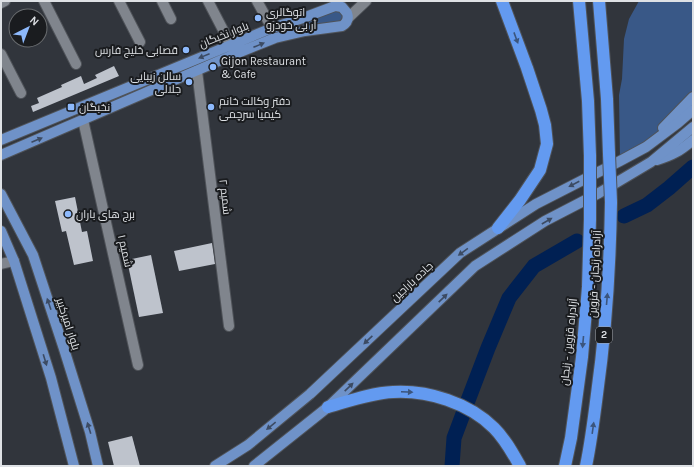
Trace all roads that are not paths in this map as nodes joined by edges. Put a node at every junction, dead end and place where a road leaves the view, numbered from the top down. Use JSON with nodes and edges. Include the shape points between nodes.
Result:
{"nodes":[{"id":1,"x":5,"y":1,"type":"edge"},
{"id":2,"x":44,"y":1,"type":"edge"},
{"id":3,"x":119,"y":1,"type":"edge"},
{"id":4,"x":162,"y":1,"type":"edge"},
{"id":5,"x":208,"y":1,"type":"edge"},
{"id":6,"x":257,"y":1,"type":"edge"},
{"id":7,"x":347,"y":1,"type":"edge"},
{"id":8,"x":366,"y":1,"type":"edge"},
{"id":9,"x":502,"y":1,"type":"edge"},
{"id":10,"x":579,"y":1,"type":"edge"},
{"id":11,"x":599,"y":1,"type":"edge"},
{"id":12,"x":1,"y":3,"type":"edge"},
{"id":13,"x":332,"y":5,"type":"edge"},
{"id":14,"x":348,"y":18,"type":"junction"},
{"id":15,"x":171,"y":19,"type":"dead end"},
{"id":16,"x":272,"y":28,"type":"junction"},
{"id":17,"x":140,"y":42,"type":"dead end"},
{"id":18,"x":233,"y":50,"type":"junction"},
{"id":19,"x":1,"y":54,"type":"edge"},
{"id":20,"x":76,"y":64,"type":"dead end"},
{"id":21,"x":197,"y":71,"type":"junction"},
{"id":22,"x":21,"y":93,"type":"dead end"},
{"id":23,"x":693,"y":97,"type":"edge"},
{"id":24,"x":693,"y":110,"type":"edge"},
{"id":25,"x":83,"y":120,"type":"junction"},
{"id":26,"x":693,"y":127,"type":"edge"},
{"id":27,"x":1,"y":134,"type":"edge"},
{"id":28,"x":12,"y":135,"type":"junction"},
{"id":29,"x":1,"y":140,"type":"edge"},
{"id":30,"x":693,"y":140,"type":"edge"},
{"id":31,"x":646,"y":147,"type":"junction"},
{"id":32,"x":1,"y":155,"type":"edge"},
{"id":33,"x":651,"y":162,"type":"junction"},
{"id":34,"x":1,"y":194,"type":"edge"},
{"id":35,"x":498,"y":228,"type":"junction"},
{"id":36,"x":1,"y":231,"type":"edge"},
{"id":37,"x":14,"y":261,"type":"junction"},
{"id":38,"x":1,"y":264,"type":"edge"},
{"id":39,"x":229,"y":326,"type":"dead end"},
{"id":40,"x":138,"y":365,"type":"dead end"},
{"id":41,"x":328,"y":407,"type":"junction"},
{"id":42,"x":74,"y":466,"type":"edge"},
{"id":43,"x":98,"y":466,"type":"edge"},
{"id":44,"x":216,"y":466,"type":"edge"},
{"id":45,"x":254,"y":466,"type":"edge"},
{"id":46,"x":520,"y":466,"type":"edge"},
{"id":47,"x":565,"y":466,"type":"edge"},
{"id":48,"x":586,"y":466,"type":"edge"}],
"edges":[{"from":1,"to":12,"type":"street"},
{"from":2,"to":20,"type":"street"},
{"from":3,"to":17,"type":"street"},
{"from":4,"to":15,"type":"street"},
{"from":5,"to":18,"type":"street"},
{"from":6,"to":16,"type":"street"},
{"from":7,"to":13,"type":"street"},
{"from":8,"to":14,"type":"street"},
{"from":9,"to":35,"type":"highway","one_way":true,"via":[[541,110],[547,144],[540,170]]},
{"from":10,"to":47,"type":"highway","name":"آزادراه قزوین - زنجان","number":"2","one_way":true,"bridge":true,"via":[[590,156],[588,287],[582,357]]},
{"from":48,"to":11,"type":"highway","name":"آزادراه زنجان - قزوین","number":"2","one_way":true,"bridge":true,"via":[[602,358],[608,289],[611,202],[608,100]]},
{"from":13,"to":14,"type":"main road","via":[[344,9]]},
{"from":13,"to":16,"type":"main road","name":"بلوار نخبگان"},
{"from":18,"to":14,"type":"main road","name":"بلوار نخبگان","one_way":true,"via":[[305,30],[339,27],[344,25]]},
{"from":16,"to":18,"type":"main road","name":"بلوار نخبگان"},
{"from":18,"to":21,"type":"main road","name":"بلوار نخبگان"},
{"from":18,"to":28,"type":"main road","name":"بلوار نخبگان","one_way":true},
{"from":19,"to":22,"type":"street"},
{"from":21,"to":25,"type":"main road","name":"بلوار نخبگان"},
{"from":21,"to":39,"type":"street","name":"شمیم ۲"},
{"from":23,"to":31,"type":"main road","name":"جاده باراجین"},
{"from":24,"to":31,"type":"main road","name":"جاده باراجین"},
{"from":32,"to":25,"type":"main road","name":"بلوار نخبگان","one_way":true},
{"from":25,"to":40,"type":"street","name":"شمیم ۱"},
{"from":26,"to":33,"type":"main road"},
{"from":27,"to":28,"type":"main road"},
{"from":28,"to":29,"type":"main road","name":"بلوار نخبگان"},
{"from":30,"to":33,"type":"main road","via":[[673,155]]},
{"from":31,"to":35,"type":"main road","name":"جاده باراجین","one_way":true,"via":[[536,204]]},
{"from":41,"to":33,"type":"main road","one_way":true,"via":[[476,266],[546,221]]},
{"from":43,"to":34,"type":"main road","name":"بلوار امیرکبیر","one_way":true,"via":[[90,432],[33,256]]},
{"from":35,"to":44,"type":"main road","name":"جاده باراجین","one_way":true,"via":[[460,253],[310,394],[248,445]]},
{"from":36,"to":37,"type":"main road"},
{"from":37,"to":38,"type":"street"},
{"from":37,"to":42,"type":"main road","one_way":true,"via":[[51,378]]},
{"from":41,"to":45,"type":"main road"},
{"from":41,"to":46,"type":"highway","one_way":true,"via":[[349,400],[392,392],[421,393],[440,398],[460,405],[494,428]]}]}
